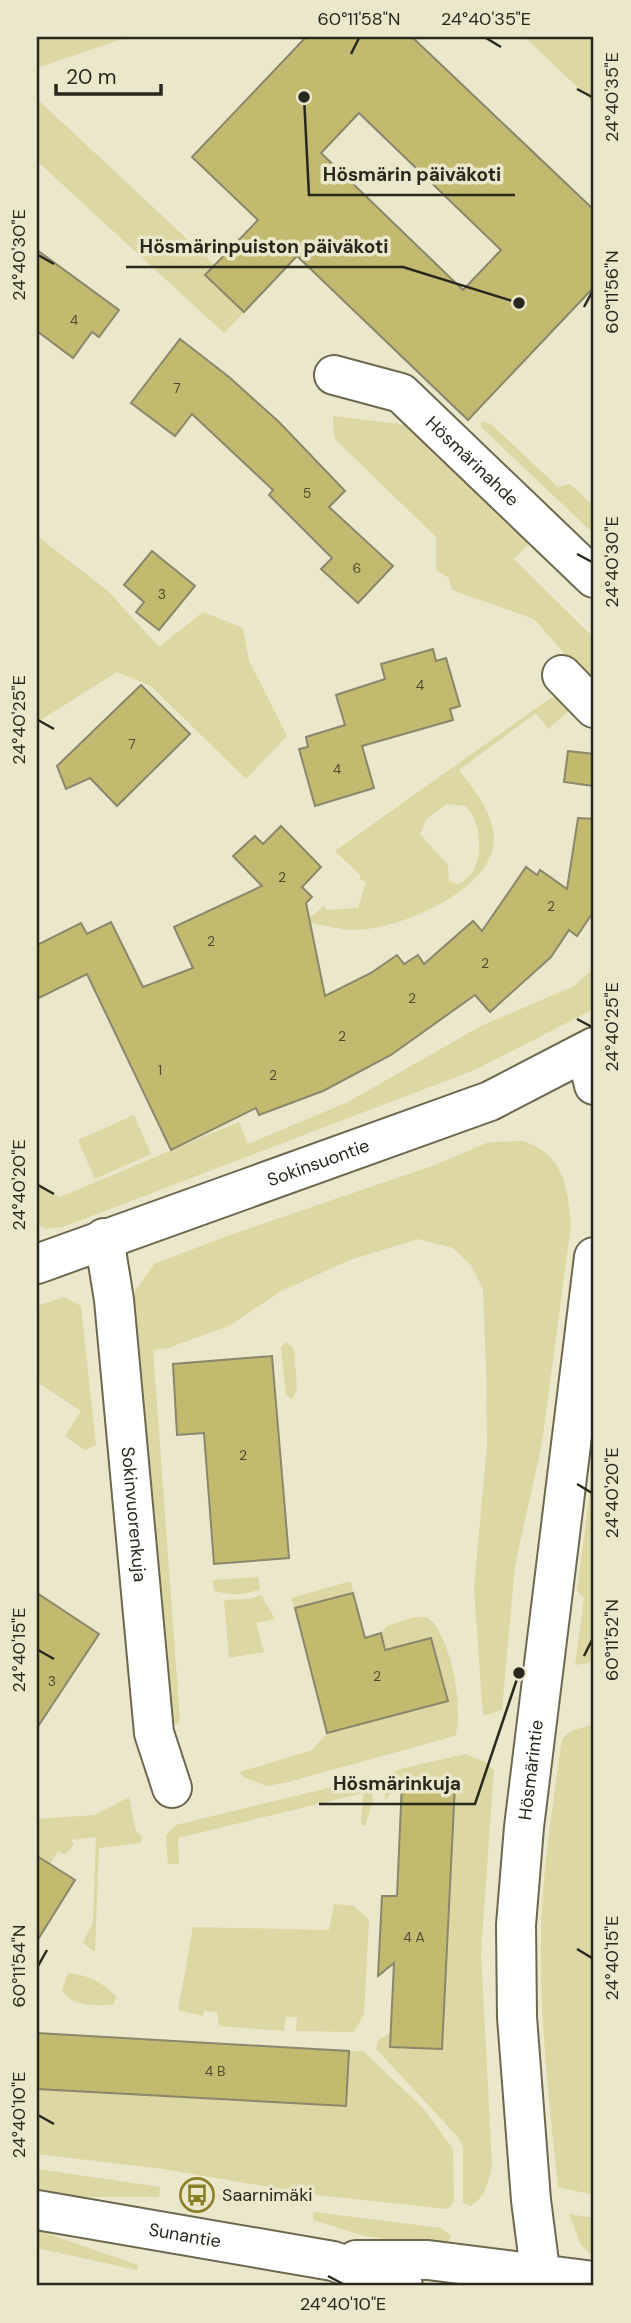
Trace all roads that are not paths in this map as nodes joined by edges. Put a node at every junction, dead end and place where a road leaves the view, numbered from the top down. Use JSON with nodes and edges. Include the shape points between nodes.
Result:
{"nodes":[{"id":1,"x":334,"y":375,"type":"dead end"},
{"id":2,"x":594,"y":578,"type":"edge"},
{"id":3,"x":562,"y":675,"type":"dead end"},
{"id":4,"x":594,"y":708,"type":"edge"},
{"id":5,"x":591,"y":1061,"type":"edge"},
{"id":6,"x":104,"y":1238,"type":"junction"},
{"id":7,"x":594,"y":1257,"type":"edge"},
{"id":8,"x":37,"y":1264,"type":"edge"},
{"id":9,"x":172,"y":1788,"type":"dead end"},
{"id":10,"x":37,"y":2210,"type":"edge"},
{"id":11,"x":333,"y":2261,"type":"junction"},
{"id":12,"x":542,"y":2281,"type":"edge"},
{"id":13,"x":594,"y":2281,"type":"edge"},
{"id":14,"x":402,"y":2286,"type":"edge"}],
"edges":[{"from":1,"to":2,"type":"street","name":"Hösmärinahde","via":[[401,393]]},
{"from":3,"to":4,"type":"street"},
{"from":5,"to":6,"type":"street","name":"Sokinsuontie"},
{"from":6,"to":8,"type":"street","name":"Sokinsuontie"},
{"from":6,"to":9,"type":"street","name":"Sokinvuorenkuja","via":[[113,1287],[154,1733]]},
{"from":7,"to":12,"type":"street","name":"Hösmärintie","via":[[516,1925],[517,2017]]},
{"from":10,"to":11,"type":"street","name":"Sunantie"},
{"from":11,"to":12,"type":"street","name":"Sunantie","via":[[428,2259]]},
{"from":11,"to":14,"type":"street","name":"Sunantie"},
{"from":12,"to":13,"type":"street","name":"Sunantie"}]}
